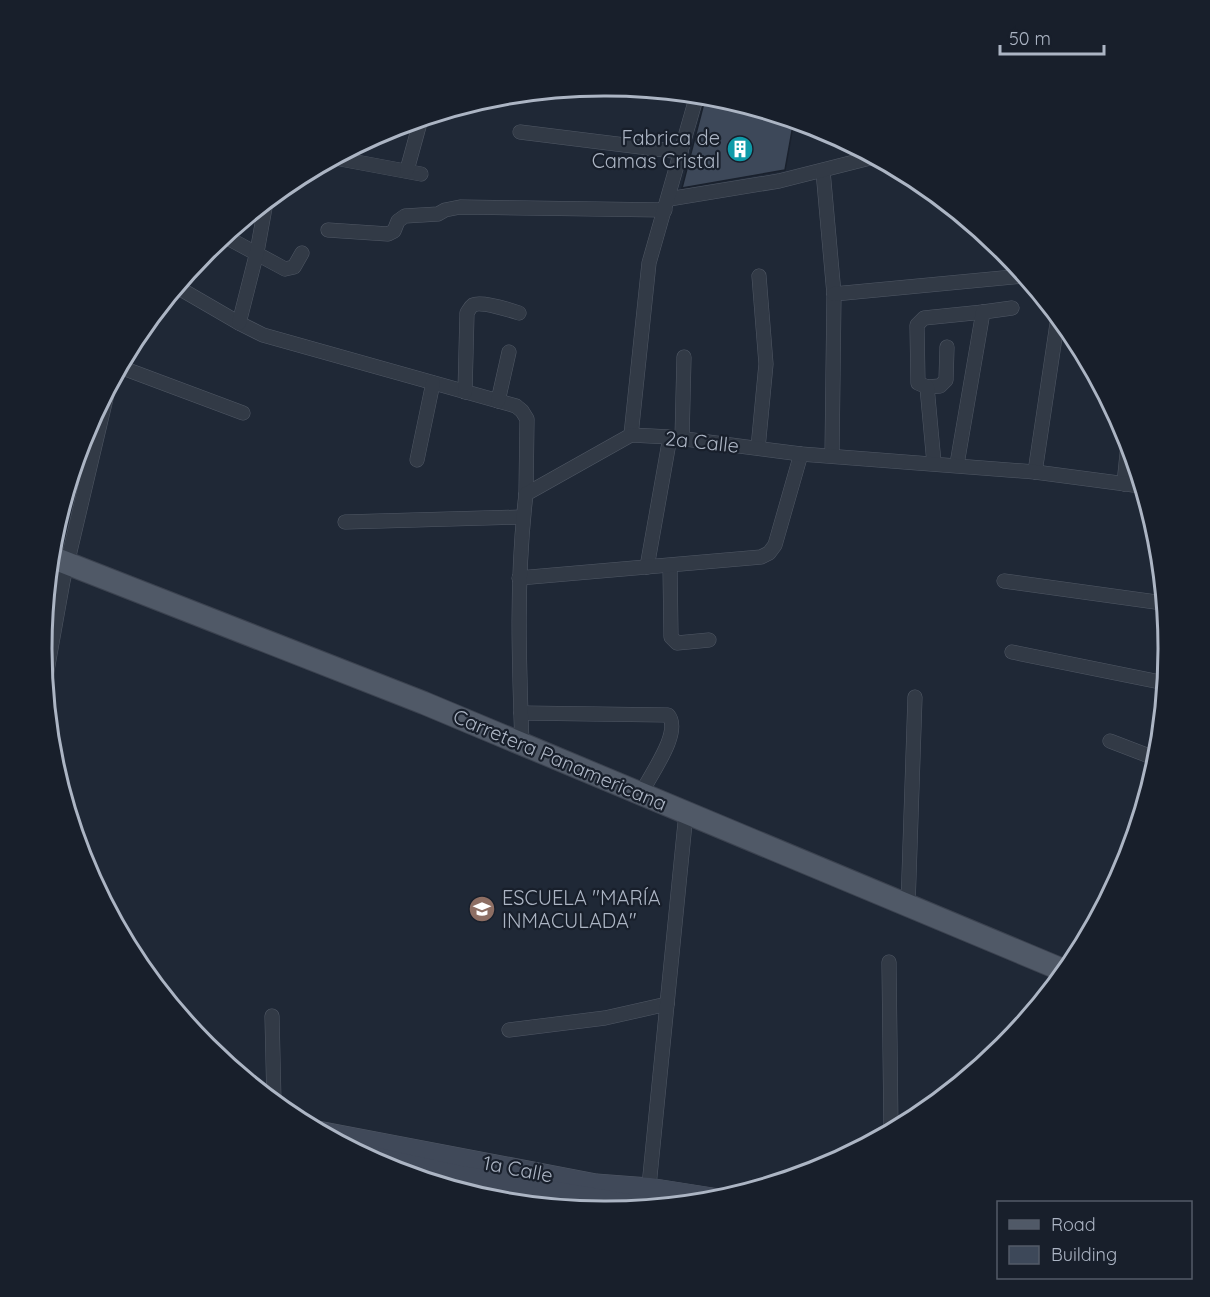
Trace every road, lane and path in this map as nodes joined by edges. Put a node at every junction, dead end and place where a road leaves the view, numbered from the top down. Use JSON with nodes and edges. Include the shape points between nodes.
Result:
{"nodes":[{"id":1,"x":694,"y":104,"type":"edge"},
{"id":2,"x":418,"y":128,"type":"edge"},
{"id":3,"x":520,"y":132,"type":"dead end"},
{"id":4,"x":681,"y":152,"type":"junction"},
{"id":5,"x":348,"y":160,"type":"edge"},
{"id":6,"x":862,"y":160,"type":"edge"},
{"id":7,"x":407,"y":170,"type":"junction"},
{"id":8,"x":823,"y":171,"type":"junction"},
{"id":9,"x":421,"y":174,"type":"dead end"},
{"id":10,"x":667,"y":205,"type":"junction"},
{"id":11,"x":264,"y":214,"type":"edge"},
{"id":12,"x":328,"y":230,"type":"dead end"},
{"id":13,"x":233,"y":240,"type":"edge"},
{"id":14,"x":257,"y":252,"type":"junction"},
{"id":15,"x":302,"y":253,"type":"dead end"},
{"id":16,"x":759,"y":276,"type":"dead end"},
{"id":17,"x":1014,"y":277,"type":"edge"},
{"id":18,"x":184,"y":291,"type":"edge"},
{"id":19,"x":834,"y":294,"type":"junction"},
{"id":20,"x":1012,"y":308,"type":"dead end"},
{"id":21,"x":983,"y":312,"type":"junction"},
{"id":22,"x":519,"y":313,"type":"dead end"},
{"id":23,"x":239,"y":323,"type":"junction"},
{"id":24,"x":1056,"y":331,"type":"edge"},
{"id":25,"x":948,"y":347,"type":"dead end"},
{"id":26,"x":509,"y":352,"type":"dead end"},
{"id":27,"x":684,"y":357,"type":"dead end"},
{"id":28,"x":128,"y":370,"type":"edge"},
{"id":29,"x":433,"y":383,"type":"junction"},
{"id":30,"x":927,"y":387,"type":"junction"},
{"id":31,"x":465,"y":392,"type":"junction"},
{"id":32,"x":498,"y":401,"type":"junction"},
{"id":33,"x":243,"y":413,"type":"dead end"},
{"id":34,"x":631,"y":435,"type":"junction"},
{"id":35,"x":676,"y":438,"type":"junction"},
{"id":36,"x":758,"y":447,"type":"junction"},
{"id":37,"x":801,"y":454,"type":"junction"},
{"id":38,"x":831,"y":455,"type":"junction"},
{"id":39,"x":417,"y":460,"type":"dead end"},
{"id":40,"x":934,"y":463,"type":"junction"},
{"id":41,"x":957,"y":465,"type":"junction"},
{"id":42,"x":1126,"y":465,"type":"edge"},
{"id":43,"x":1035,"y":472,"type":"junction"},
{"id":44,"x":1124,"y":484,"type":"junction"},
{"id":45,"x":1132,"y":485,"type":"edge"},
{"id":46,"x":75,"y":492,"type":"edge"},
{"id":47,"x":526,"y":494,"type":"junction"},
{"id":48,"x":524,"y":517,"type":"junction"},
{"id":49,"x":345,"y":522,"type":"dead end"},
{"id":50,"x":62,"y":549,"type":"edge"},
{"id":51,"x":59,"y":560,"type":"edge"},
{"id":52,"x":670,"y":566,"type":"junction"},
{"id":53,"x":647,"y":567,"type":"junction"},
{"id":54,"x":519,"y":578,"type":"junction"},
{"id":55,"x":1004,"y":581,"type":"dead end"},
{"id":56,"x":1155,"y":602,"type":"edge"},
{"id":57,"x":709,"y":640,"type":"dead end"},
{"id":58,"x":1012,"y":652,"type":"dead end"},
{"id":59,"x":1156,"y":681,"type":"edge"},
{"id":60,"x":915,"y":698,"type":"dead end"},
{"id":61,"x":521,"y":713,"type":"junction"},
{"id":62,"x":1110,"y":741,"type":"dead end"},
{"id":63,"x":522,"y":744,"type":"junction"},
{"id":64,"x":1147,"y":755,"type":"edge"},
{"id":65,"x":641,"y":794,"type":"junction"},
{"id":66,"x":686,"y":813,"type":"junction"},
{"id":67,"x":908,"y":906,"type":"junction"},
{"id":68,"x":890,"y":962,"type":"dead end"},
{"id":69,"x":1056,"y":967,"type":"edge"},
{"id":70,"x":667,"y":1004,"type":"junction"},
{"id":71,"x":272,"y":1016,"type":"dead end"},
{"id":72,"x":509,"y":1030,"type":"dead end"},
{"id":73,"x":274,"y":1090,"type":"edge"},
{"id":74,"x":891,"y":1121,"type":"edge"},
{"id":75,"x":347,"y":1137,"type":"edge"},
{"id":76,"x":408,"y":1165,"type":"edge"},
{"id":77,"x":647,"y":1199,"type":"edge"},
{"id":78,"x":640,"y":1200,"type":"edge"},
{"id":79,"x":643,"y":1200,"type":"edge"}],
"edges":[{"from":1,"to":4,"type":"street"},
{"from":2,"to":7,"type":"street"},
{"from":3,"to":4,"type":"street"},
{"from":4,"to":10,"type":"street"},
{"from":5,"to":7,"type":"street"},
{"from":6,"to":8,"type":"street"},
{"from":7,"to":9,"type":"street"},
{"from":8,"to":10,"type":"street"},
{"from":8,"to":19,"type":"street"},
{"from":10,"to":12,"type":"street","via":[[460,207],[438,214],[405,216],[388,234]]},
{"from":10,"to":34,"type":"street","via":[[649,263]]},
{"from":11,"to":14,"type":"street"},
{"from":13,"to":14,"type":"street"},
{"from":14,"to":15,"type":"street","via":[[285,269],[294,267]]},
{"from":14,"to":23,"type":"street"},
{"from":16,"to":36,"type":"street","via":[[766,364]]},
{"from":17,"to":19,"type":"street"},
{"from":18,"to":23,"type":"street"},
{"from":19,"to":38,"type":"street"},
{"from":20,"to":21,"type":"street"},
{"from":21,"to":30,"type":"street","via":[[920,320],[918,383]]},
{"from":21,"to":41,"type":"street"},
{"from":22,"to":31,"type":"street","via":[[480,303],[467,313]]},
{"from":23,"to":29,"type":"street","via":[[289,343]]},
{"from":24,"to":43,"type":"street"},
{"from":25,"to":30,"type":"street","via":[[946,380],[940,386]]},
{"from":26,"to":32,"type":"street"},
{"from":27,"to":35,"type":"street"},
{"from":28,"to":33,"type":"street"},
{"from":29,"to":31,"type":"street"},
{"from":29,"to":39,"type":"street"},
{"from":30,"to":40,"type":"street"},
{"from":31,"to":32,"type":"street"},
{"from":32,"to":47,"type":"street","via":[[516,406],[527,419]]},
{"from":34,"to":35,"type":"street","name":"2a Calle"},
{"from":34,"to":47,"type":"street"},
{"from":35,"to":36,"type":"street","name":"2a Calle"},
{"from":35,"to":53,"type":"street"},
{"from":36,"to":37,"type":"street","name":"2a Calle"},
{"from":37,"to":38,"type":"street","name":"2a Calle"},
{"from":37,"to":52,"type":"street","via":[[775,545],[769,553]]},
{"from":38,"to":40,"type":"street","name":"2a Calle"},
{"from":40,"to":41,"type":"street","name":"2a Calle"},
{"from":41,"to":43,"type":"street","name":"2a Calle"},
{"from":42,"to":44,"type":"street"},
{"from":43,"to":44,"type":"street","name":"2a Calle"},
{"from":44,"to":45,"type":"street","name":"2a Calle"},
{"from":46,"to":50,"type":"street"},
{"from":47,"to":48,"type":"street"},
{"from":48,"to":49,"type":"street"},
{"from":48,"to":54,"type":"street"},
{"from":51,"to":63,"type":"main road","name":"Carretera Panamericana"},
{"from":52,"to":53,"type":"street"},
{"from":52,"to":57,"type":"street","via":[[673,641]]},
{"from":53,"to":54,"type":"street"},
{"from":54,"to":61,"type":"street"},
{"from":55,"to":56,"type":"street"},
{"from":58,"to":59,"type":"street"},
{"from":60,"to":67,"type":"street"},
{"from":61,"to":63,"type":"street"},
{"from":61,"to":65,"type":"street","via":[[668,714],[673,724],[667,748]]},
{"from":62,"to":64,"type":"street"},
{"from":63,"to":65,"type":"main road","name":"Carretera Panamericana"},
{"from":65,"to":66,"type":"main road","name":"Carretera Panamericana"},
{"from":66,"to":67,"type":"main road","name":"Carretera Panamericana"},
{"from":66,"to":70,"type":"street"},
{"from":67,"to":69,"type":"main road","name":"Carretera Panamericana"},
{"from":68,"to":74,"type":"street"},
{"from":70,"to":72,"type":"street","via":[[596,1019]]},
{"from":70,"to":77,"type":"street"},
{"from":71,"to":73,"type":"street"},
{"from":75,"to":79,"type":"street","name":"1a Calle","via":[[596,1184]]},
{"from":76,"to":78,"type":"street","name":"1a Calle","via":[[456,1175]]}]}
